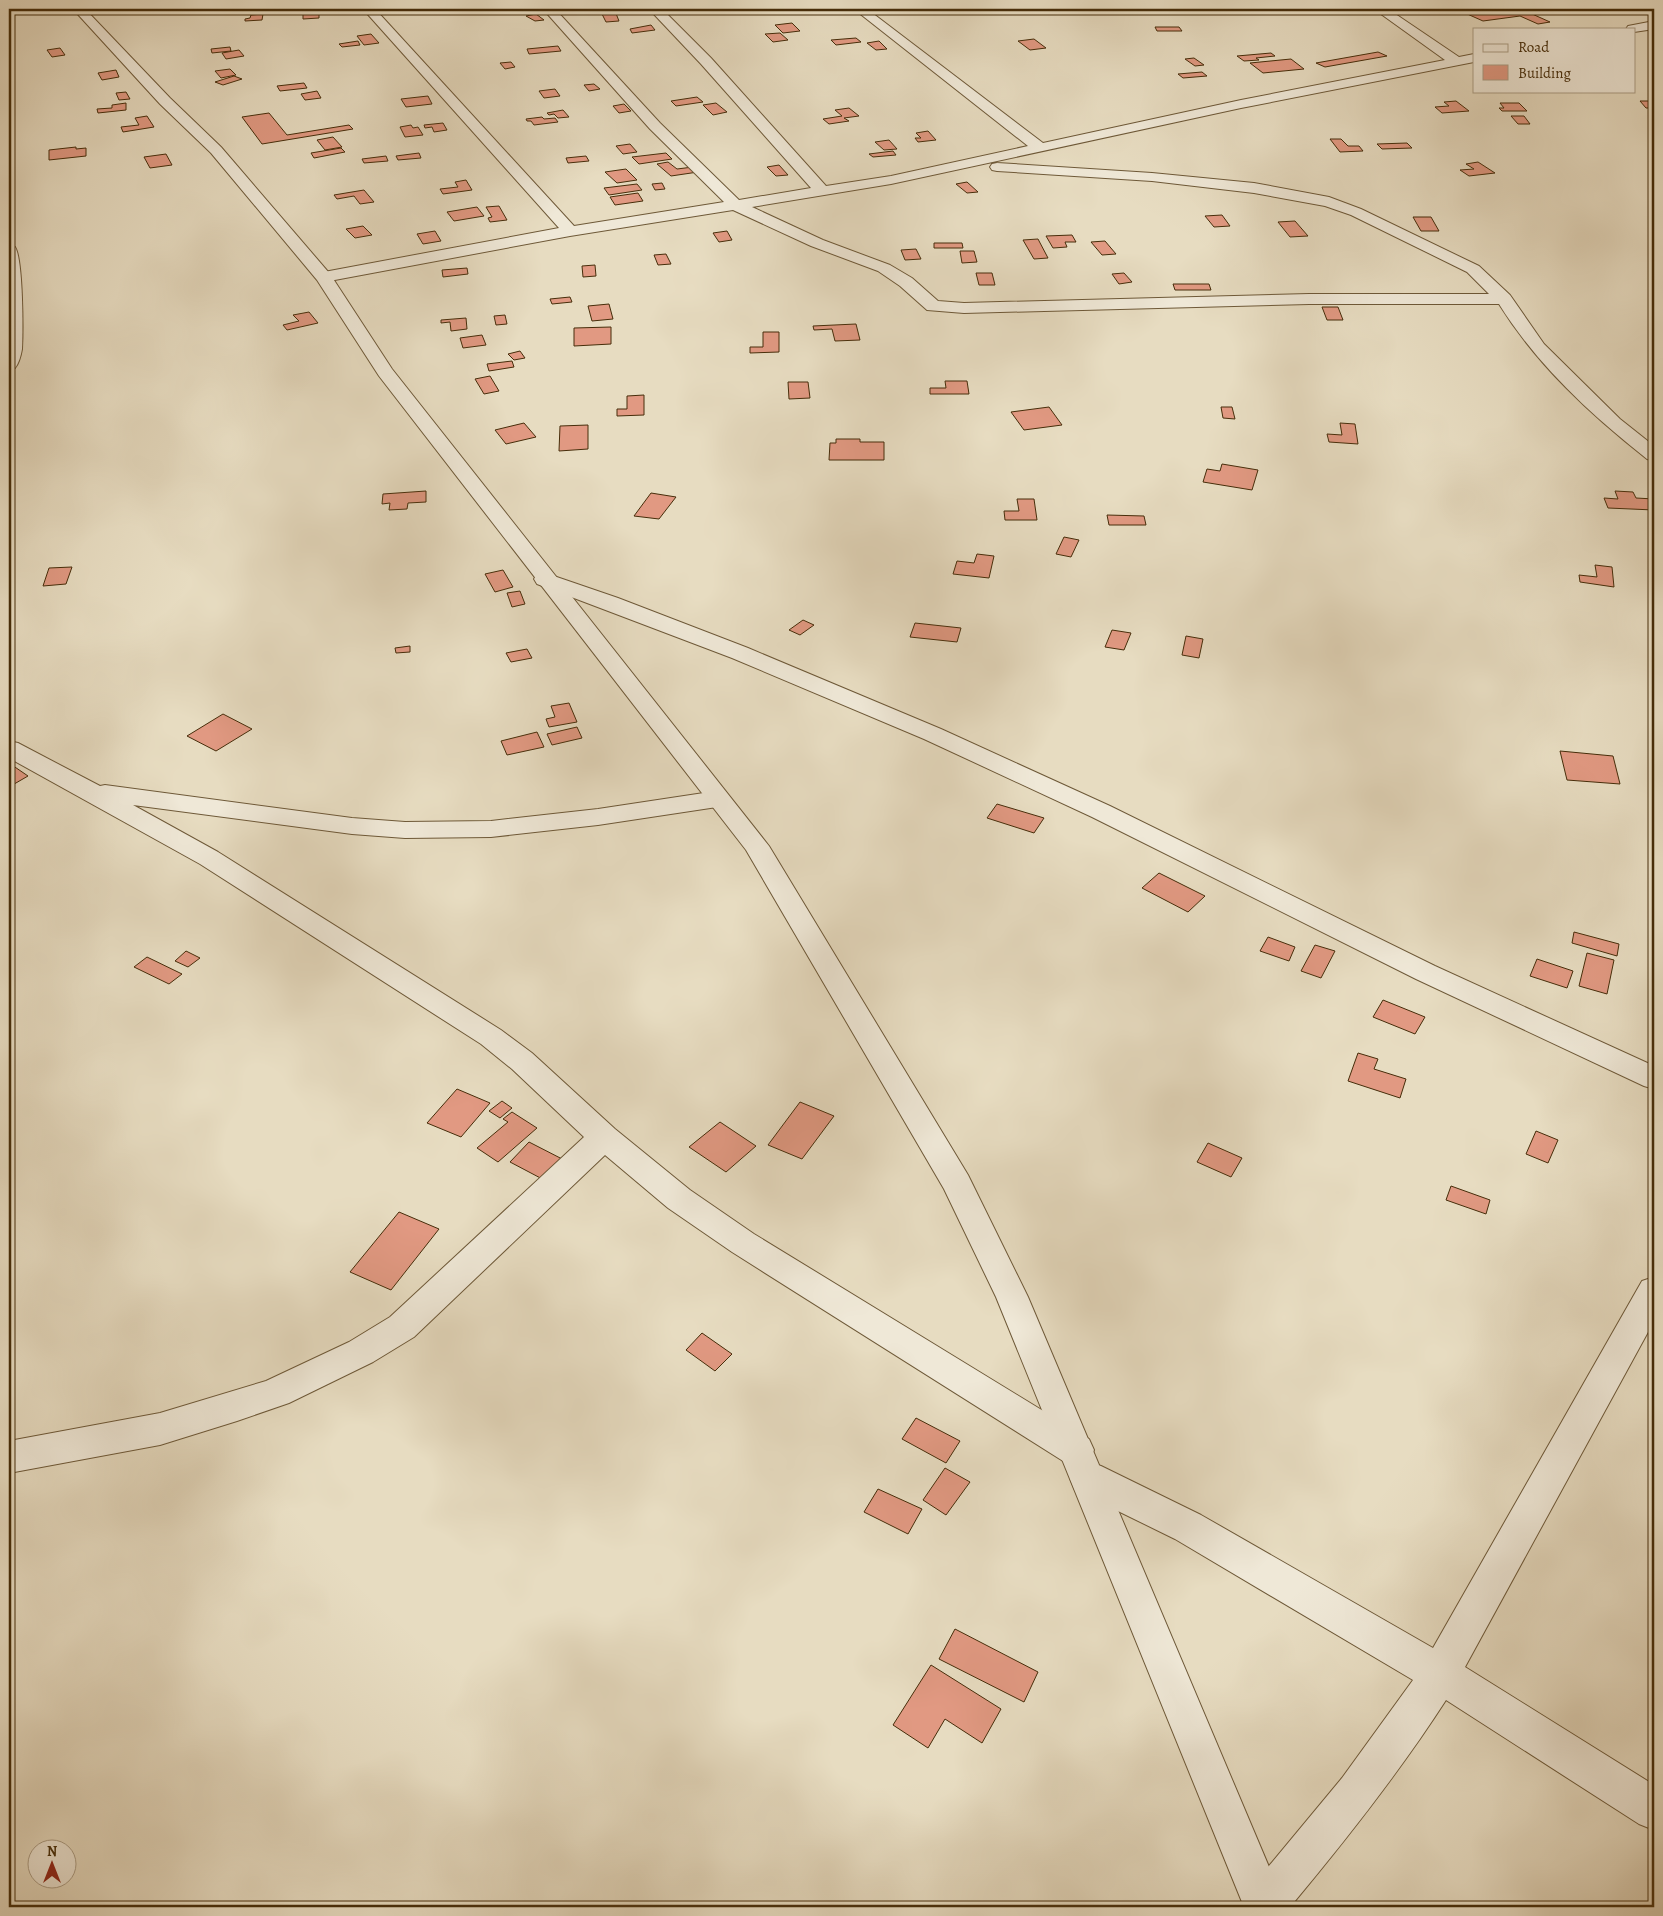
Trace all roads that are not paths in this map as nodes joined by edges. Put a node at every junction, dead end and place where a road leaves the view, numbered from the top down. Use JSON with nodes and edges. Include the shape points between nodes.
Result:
{"nodes":[{"id":1,"x":79,"y":9,"type":"edge"},
{"id":2,"x":369,"y":9,"type":"edge"},
{"id":3,"x":549,"y":9,"type":"edge"},
{"id":4,"x":654,"y":9,"type":"edge"},
{"id":5,"x":860,"y":9,"type":"edge"},
{"id":6,"x":1380,"y":9,"type":"edge"},
{"id":7,"x":1654,"y":25,"type":"edge"},
{"id":8,"x":1636,"y":28,"type":"edge"},
{"id":9,"x":1473,"y":58,"type":"edge"},
{"id":10,"x":1457,"y":62,"type":"junction"},
{"id":11,"x":1039,"y":147,"type":"junction"},
{"id":12,"x":958,"y":165,"type":"junction"},
{"id":13,"x":822,"y":191,"type":"junction"},
{"id":14,"x":736,"y":205,"type":"junction"},
{"id":15,"x":570,"y":231,"type":"junction"},
{"id":16,"x":9,"y":250,"type":"edge"},
{"id":17,"x":324,"y":277,"type":"junction"},
{"id":18,"x":1504,"y":298,"type":"junction"},
{"id":19,"x":9,"y":364,"type":"edge"},
{"id":20,"x":1654,"y":455,"type":"edge"},
{"id":21,"x":546,"y":579,"type":"junction"},
{"id":22,"x":9,"y":748,"type":"edge"},
{"id":23,"x":90,"y":791,"type":"junction"},
{"id":24,"x":717,"y":799,"type":"junction"},
{"id":25,"x":1654,"y":1078,"type":"edge"},
{"id":26,"x":604,"y":1137,"type":"junction"},
{"id":27,"x":1654,"y":1291,"type":"edge"},
{"id":28,"x":9,"y":1457,"type":"edge"},
{"id":29,"x":1082,"y":1464,"type":"junction"},
{"id":30,"x":1440,"y":1674,"type":"junction"},
{"id":31,"x":1654,"y":1809,"type":"edge"},
{"id":32,"x":1265,"y":1906,"type":"edge"}],
"edges":[{"from":1,"to":17,"type":"street","via":[[216,150]]},
{"from":2,"to":15,"type":"street"},
{"from":3,"to":14,"type":"street","via":[[655,126]]},
{"from":4,"to":13,"type":"street","via":[[706,61]]},
{"from":5,"to":11,"type":"street"},
{"from":6,"to":10,"type":"street"},
{"from":7,"to":8,"type":"street"},
{"from":9,"to":10,"type":"street"},
{"from":10,"to":11,"type":"street"},
{"from":11,"to":12,"type":"street"},
{"from":12,"to":13,"type":"street"},
{"from":12,"to":18,"type":"street","via":[[1152,177],[1254,188],[1330,202],[1473,269]]},
{"from":13,"to":14,"type":"street"},
{"from":14,"to":15,"type":"street"},
{"from":14,"to":18,"type":"street","via":[[817,244],[884,268],[933,306]]},
{"from":15,"to":17,"type":"street"},
{"from":16,"to":19,"type":"street","via":[[13,351]]},
{"from":17,"to":21,"type":"street","via":[[386,372]]},
{"from":18,"to":20,"type":"street","via":[[1538,348],[1613,422]]},
{"from":21,"to":24,"type":"street"},
{"from":21,"to":25,"type":"street","via":[[726,646],[956,744],[1159,840],[1394,958]]},
{"from":22,"to":23,"type":"street"},
{"from":23,"to":24,"type":"street","via":[[352,826],[405,830],[492,829]]},
{"from":23,"to":26,"type":"street","via":[[209,858],[491,1037],[522,1061]]},
{"from":24,"to":29,"type":"street","via":[[756,846],[957,1184],[1012,1297]]},
{"from":26,"to":28,"type":"street","via":[[402,1327],[361,1352],[277,1392],[160,1429]]},
{"from":26,"to":29,"type":"street","via":[[679,1199],[743,1244]]},
{"from":27,"to":30,"type":"street"},
{"from":29,"to":30,"type":"street"},
{"from":29,"to":32,"type":"street"},
{"from":30,"to":31,"type":"street"},
{"from":30,"to":32,"type":"street","via":[[1356,1794]]}]}
